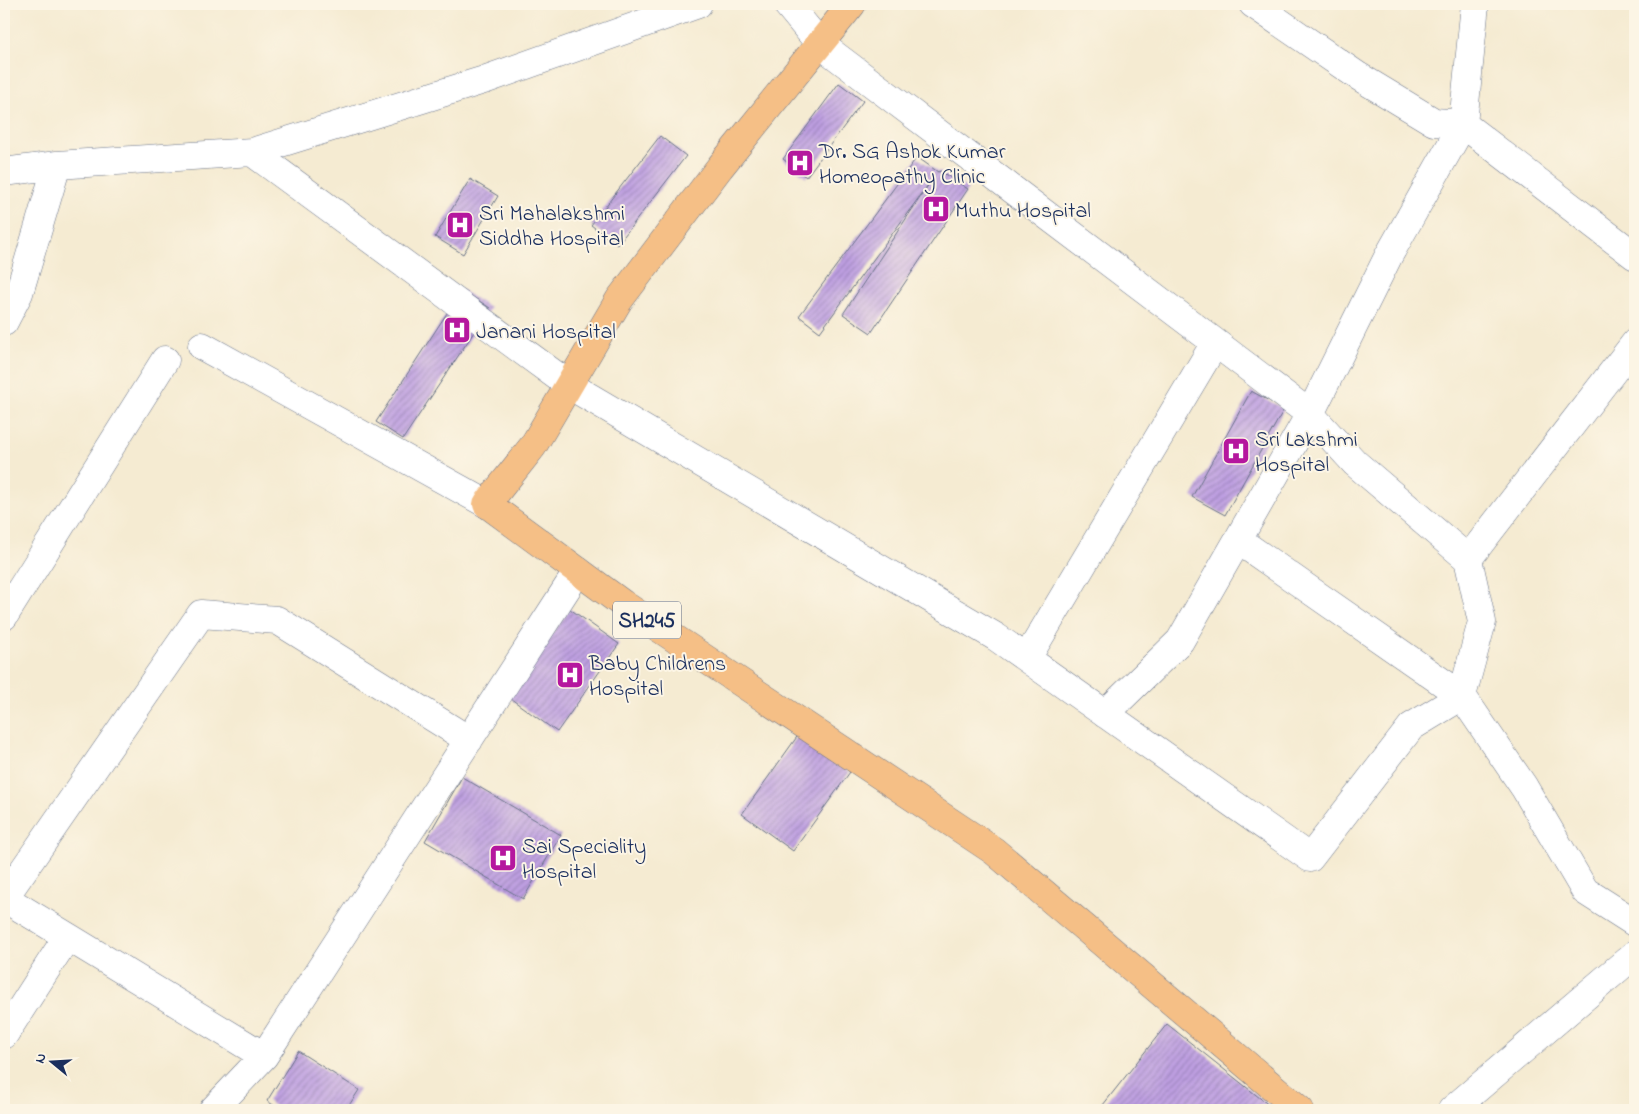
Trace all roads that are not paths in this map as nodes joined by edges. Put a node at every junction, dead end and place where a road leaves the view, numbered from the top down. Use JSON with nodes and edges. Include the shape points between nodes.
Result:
{"nodes":[{"id":1,"x":698,"y":4,"type":"edge"},
{"id":2,"x":788,"y":4,"type":"edge"},
{"id":3,"x":852,"y":4,"type":"edge"},
{"id":4,"x":1253,"y":4,"type":"edge"},
{"id":5,"x":1475,"y":4,"type":"edge"},
{"id":6,"x":820,"y":44,"type":"junction"},
{"id":7,"x":1463,"y":124,"type":"junction"},
{"id":8,"x":252,"y":152,"type":"junction"},
{"id":9,"x":56,"y":165,"type":"junction"},
{"id":10,"x":4,"y":172,"type":"edge"},
{"id":11,"x":1635,"y":256,"type":"edge"},
{"id":12,"x":4,"y":322,"type":"edge"},
{"id":13,"x":1216,"y":342,"type":"junction"},
{"id":14,"x":1635,"y":343,"type":"edge"},
{"id":15,"x":202,"y":346,"type":"dead end"},
{"id":16,"x":165,"y":360,"type":"dead end"},
{"id":17,"x":569,"y":385,"type":"junction"},
{"id":18,"x":1310,"y":414,"type":"junction"},
{"id":19,"x":486,"y":504,"type":"junction"},
{"id":20,"x":1238,"y":540,"type":"junction"},
{"id":21,"x":1468,"y":559,"type":"junction"},
{"id":22,"x":578,"y":571,"type":"junction"},
{"id":23,"x":4,"y":616,"type":"edge"},
{"id":24,"x":1027,"y":658,"type":"junction"},
{"id":25,"x":1462,"y":696,"type":"junction"},
{"id":26,"x":1105,"y":714,"type":"junction"},
{"id":27,"x":470,"y":740,"type":"junction"},
{"id":28,"x":4,"y":898,"type":"edge"},
{"id":29,"x":1635,"y":922,"type":"edge"},
{"id":30,"x":66,"y":937,"type":"junction"},
{"id":31,"x":1635,"y":954,"type":"edge"},
{"id":32,"x":4,"y":1035,"type":"edge"},
{"id":33,"x":264,"y":1056,"type":"junction"},
{"id":34,"x":213,"y":1110,"type":"edge"},
{"id":35,"x":1300,"y":1110,"type":"edge"},
{"id":36,"x":1452,"y":1110,"type":"edge"}],
"edges":[{"from":1,"to":8,"type":"street","via":[[484,80]]},
{"from":2,"to":6,"type":"street"},
{"from":3,"to":6,"type":"main road"},
{"from":4,"to":7,"type":"street","via":[[1358,76],[1434,122]]},
{"from":5,"to":7,"type":"street"},
{"from":6,"to":13,"type":"street"},
{"from":6,"to":17,"type":"main road","via":[[720,167],[619,300]]},
{"from":7,"to":11,"type":"street"},
{"from":7,"to":18,"type":"street","via":[[1389,255]]},
{"from":8,"to":9,"type":"street"},
{"from":8,"to":17,"type":"street"},
{"from":9,"to":10,"type":"street"},
{"from":9,"to":12,"type":"street","via":[[19,294]]},
{"from":13,"to":18,"type":"street"},
{"from":13,"to":24,"type":"street"},
{"from":14,"to":21,"type":"street"},
{"from":15,"to":19,"type":"street"},
{"from":16,"to":23,"type":"street"},
{"from":17,"to":19,"type":"main road","via":[[533,446]]},
{"from":17,"to":24,"type":"street"},
{"from":18,"to":20,"type":"street"},
{"from":18,"to":21,"type":"street","via":[[1355,463]]},
{"from":19,"to":22,"type":"main road","number":"SH245"},
{"from":20,"to":25,"type":"street"},
{"from":20,"to":26,"type":"street","via":[[1180,641]]},
{"from":21,"to":25,"type":"street","via":[[1482,622]]},
{"from":22,"to":27,"type":"street"},
{"from":22,"to":35,"type":"main road","number":"SH245","via":[[994,851]]},
{"from":24,"to":26,"type":"street"},
{"from":25,"to":26,"type":"street","via":[[1412,726],[1310,858]]},
{"from":25,"to":29,"type":"street","via":[[1524,787],[1586,891]]},
{"from":27,"to":28,"type":"street","via":[[276,620],[201,614]]},
{"from":27,"to":33,"type":"street"},
{"from":28,"to":30,"type":"street"},
{"from":30,"to":32,"type":"street"},
{"from":30,"to":33,"type":"street"},
{"from":31,"to":36,"type":"street"},
{"from":33,"to":34,"type":"street"}]}
